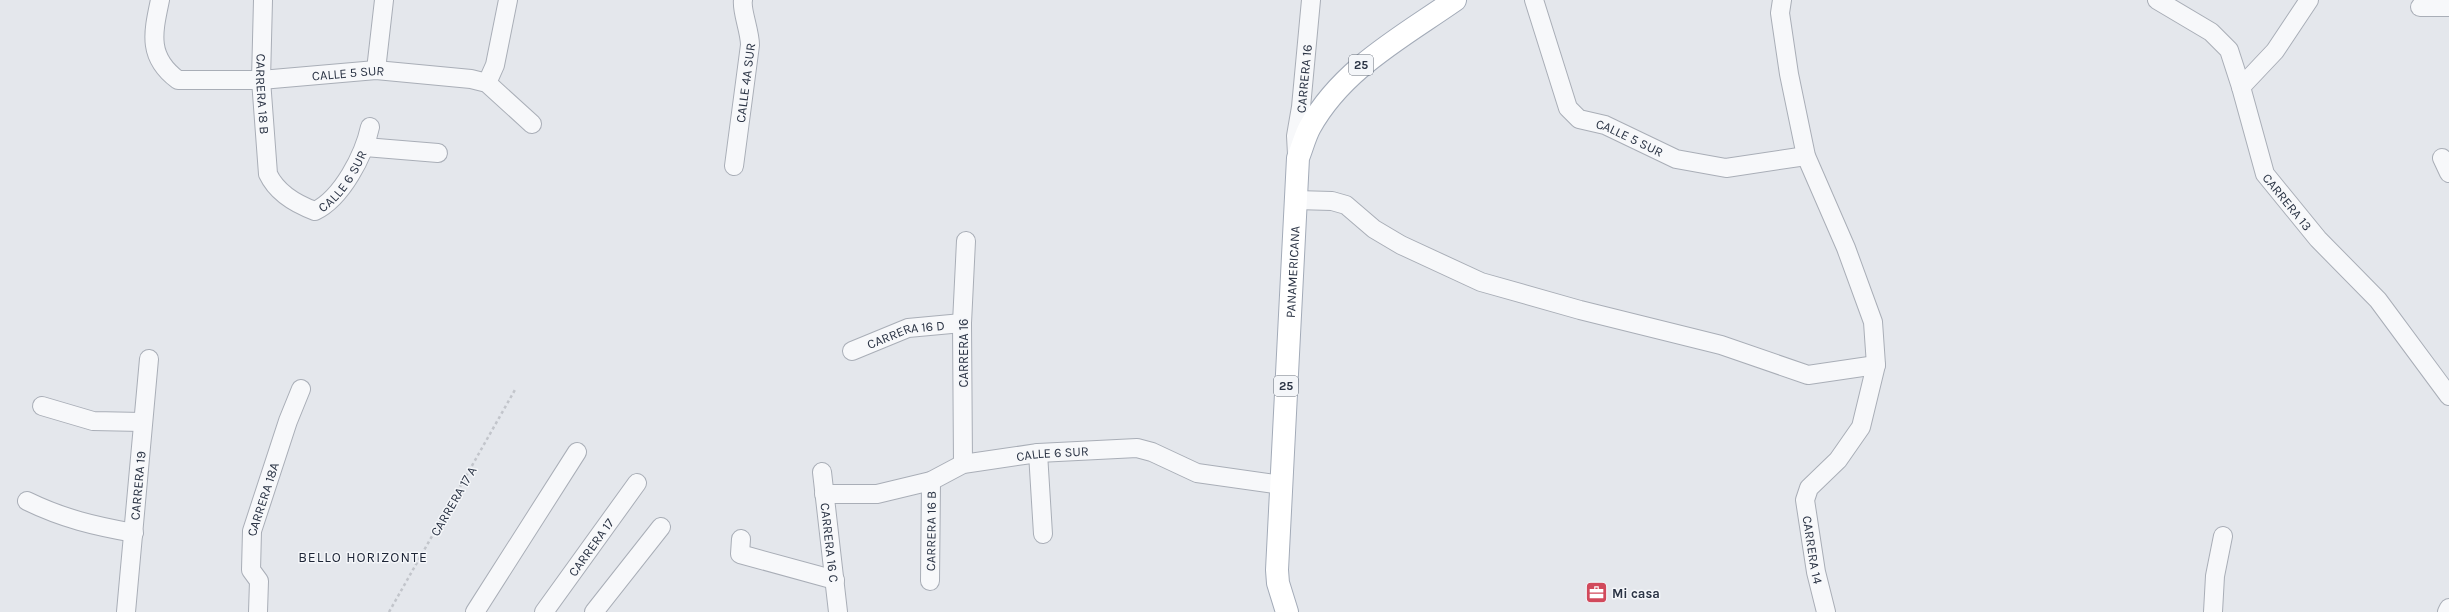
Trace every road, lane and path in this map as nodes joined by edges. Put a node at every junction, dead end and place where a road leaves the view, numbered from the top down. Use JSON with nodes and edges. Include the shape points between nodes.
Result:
{"nodes":[{"id":1,"x":160,"y":0,"type":"edge"},
{"id":2,"x":263,"y":0,"type":"edge"},
{"id":3,"x":384,"y":0,"type":"edge"},
{"id":4,"x":508,"y":0,"type":"edge"},
{"id":5,"x":743,"y":0,"type":"edge"},
{"id":6,"x":1311,"y":0,"type":"edge"},
{"id":7,"x":1455,"y":0,"type":"edge"},
{"id":8,"x":1534,"y":0,"type":"edge"},
{"id":9,"x":1782,"y":0,"type":"edge"},
{"id":10,"x":2157,"y":0,"type":"edge"},
{"id":11,"x":2309,"y":0,"type":"edge"},
{"id":12,"x":2420,"y":7,"type":"dead end"},
{"id":13,"x":2449,"y":7,"type":"edge"},
{"id":14,"x":376,"y":70,"type":"junction"},
{"id":15,"x":261,"y":80,"type":"junction"},
{"id":16,"x":487,"y":84,"type":"junction"},
{"id":17,"x":2241,"y":87,"type":"junction"},
{"id":18,"x":532,"y":124,"type":"dead end"},
{"id":19,"x":370,"y":127,"type":"dead end"},
{"id":20,"x":365,"y":147,"type":"junction"},
{"id":21,"x":438,"y":153,"type":"dead end"},
{"id":22,"x":1806,"y":156,"type":"junction"},
{"id":23,"x":1298,"y":158,"type":"junction"},
{"id":24,"x":734,"y":166,"type":"dead end"},
{"id":25,"x":274,"y":186,"type":"joint"},
{"id":26,"x":1296,"y":200,"type":"junction"},
{"id":27,"x":966,"y":241,"type":"dead end"},
{"id":28,"x":962,"y":323,"type":"junction"},
{"id":29,"x":852,"y":351,"type":"dead end"},
{"id":30,"x":149,"y":358,"type":"dead end"},
{"id":31,"x":1876,"y":365,"type":"junction"},
{"id":32,"x":516,"y":388,"type":"dead end"},
{"id":33,"x":301,"y":389,"type":"dead end"},
{"id":34,"x":2449,"y":396,"type":"edge"},
{"id":35,"x":42,"y":406,"type":"dead end"},
{"id":36,"x":142,"y":422,"type":"junction"},
{"id":37,"x":577,"y":452,"type":"dead end"},
{"id":38,"x":1038,"y":453,"type":"junction"},
{"id":39,"x":963,"y":464,"type":"junction"},
{"id":40,"x":822,"y":472,"type":"dead end"},
{"id":41,"x":931,"y":481,"type":"junction"},
{"id":42,"x":637,"y":483,"type":"dead end"},
{"id":43,"x":1281,"y":485,"type":"junction"},
{"id":44,"x":824,"y":494,"type":"junction"},
{"id":45,"x":28,"y":500,"type":"dead end"},
{"id":46,"x":661,"y":527,"type":"dead end"},
{"id":47,"x":134,"y":533,"type":"junction"},
{"id":48,"x":1043,"y":534,"type":"dead end"},
{"id":49,"x":2223,"y":536,"type":"dead end"},
{"id":50,"x":740,"y":546,"type":"dead end"},
{"id":51,"x":835,"y":580,"type":"junction"},
{"id":52,"x":930,"y":581,"type":"dead end"},
{"id":53,"x":2449,"y":608,"type":"edge"},
{"id":54,"x":126,"y":612,"type":"edge"},
{"id":55,"x":258,"y":612,"type":"edge"},
{"id":56,"x":389,"y":612,"type":"edge"},
{"id":57,"x":474,"y":612,"type":"edge"},
{"id":58,"x":544,"y":612,"type":"edge"},
{"id":59,"x":594,"y":612,"type":"edge"},
{"id":60,"x":838,"y":612,"type":"edge"},
{"id":61,"x":1287,"y":612,"type":"edge"},
{"id":62,"x":1826,"y":612,"type":"edge"},
{"id":63,"x":2213,"y":612,"type":"edge"},
{"id":64,"x":2446,"y":612,"type":"edge"}],
"edges":[{"from":1,"to":15,"type":"street","name":"CALLE 5 SUR","via":[[153,34],[158,58],[167,72],[178,80]]},
{"from":2,"to":15,"type":"street","name":"CARRERA 18 B"},
{"from":3,"to":14,"type":"street"},
{"from":4,"to":16,"type":"street","via":[[495,65]]},
{"from":5,"to":24,"type":"street","name":"CALLE 4A SUR","via":[[750,30],[750,45]]},
{"from":6,"to":23,"type":"street","name":"CARRERA 16","via":[[1296,136]]},
{"from":7,"to":23,"type":"main road","name":"PANAMERICANA","number":"25","via":[[1356,69],[1340,85],[1309,128]]},
{"from":8,"to":22,"type":"street","name":"CALLE 5 SUR","via":[[1568,108],[1579,119],[1605,125],[1676,159],[1726,168]]},
{"from":9,"to":22,"type":"street","via":[[1780,13],[1789,74]]},
{"from":10,"to":17,"type":"street","name":"CARRERA 13","via":[[2211,32],[2228,50]]},
{"from":11,"to":17,"type":"street","via":[[2275,51]]},
{"from":12,"to":13,"type":"street"},
{"from":14,"to":15,"type":"street","name":"CALLE 5 SUR"},
{"from":14,"to":16,"type":"street","name":"CALLE 5 SUR","via":[[471,79]]},
{"from":15,"to":25,"type":"street","name":"CARRERA 18 B","via":[[268,174]]},
{"from":16,"to":18,"type":"street","name":"CALLE 5 SUR"},
{"from":17,"to":34,"type":"street","name":"CARRERA 13","via":[[2265,174],[2318,239],[2378,300]]},
{"from":19,"to":20,"type":"street"},
{"from":20,"to":21,"type":"street","name":"CALLE 6 SUR"},
{"from":20,"to":25,"type":"street","name":"CALLE 6 SUR","via":[[356,165],[326,205],[315,211],[301,206]]},
{"from":22,"to":31,"type":"street","via":[[1846,248],[1873,322]]},
{"from":23,"to":26,"type":"main road","name":"PANAMERICANA","number":"25"},
{"from":26,"to":31,"type":"street","via":[[1332,201],[1346,205],[1374,229],[1401,245],[1481,282],[1721,345],[1808,375]]},
{"from":26,"to":43,"type":"main road","name":"PANAMERICANA","number":"25"},
{"from":27,"to":28,"type":"street","name":"CARRERA 16"},
{"from":28,"to":29,"type":"street","name":"CARRERA 16 D","via":[[908,328]]},
{"from":28,"to":39,"type":"street","name":"CARRERA 16"},
{"from":30,"to":36,"type":"street","name":"CARRERA 19"},
{"from":31,"to":62,"type":"street","name":"CARRERA 14","via":[[1861,427],[1838,460],[1809,488],[1805,500]]},
{"from":32,"to":56,"type":"path","name":"CARRERA 17 A"},
{"from":33,"to":55,"type":"street","name":"CARRERA 18A","via":[[252,531],[251,570],[259,581]]},
{"from":35,"to":36,"type":"street","via":[[93,421]]},
{"from":36,"to":47,"type":"street","name":"CARRERA 19"},
{"from":37,"to":57,"type":"street"},
{"from":38,"to":39,"type":"street","name":"CALLE 6 SUR"},
{"from":38,"to":43,"type":"street","name":"CALLE 6 SUR","via":[[1138,448],[1197,473]]},
{"from":38,"to":48,"type":"street"},
{"from":39,"to":41,"type":"street","name":"CALLE 6 SUR"},
{"from":40,"to":44,"type":"street","name":"CARRERA 16 C"},
{"from":41,"to":44,"type":"street","name":"CALLE 6 SUR","via":[[877,494]]},
{"from":41,"to":52,"type":"street","name":"CARRERA 16 B"},
{"from":42,"to":58,"type":"street","name":"CARRERA 17"},
{"from":43,"to":61,"type":"main road","name":"PANAMERICANA","number":"25","via":[[1277,570],[1278,583]]},
{"from":44,"to":51,"type":"street","name":"CARRERA 16 C"},
{"from":45,"to":47,"type":"street","via":[[46,510],[88,525]]},
{"from":46,"to":59,"type":"street"},
{"from":47,"to":54,"type":"street","name":"CARRERA 19"},
{"from":49,"to":63,"type":"street","via":[[2215,576]]},
{"from":50,"to":51,"type":"street"},
{"from":51,"to":60,"type":"street","name":"CARRERA 16 C"},
{"from":53,"to":64,"type":"street"}]}
